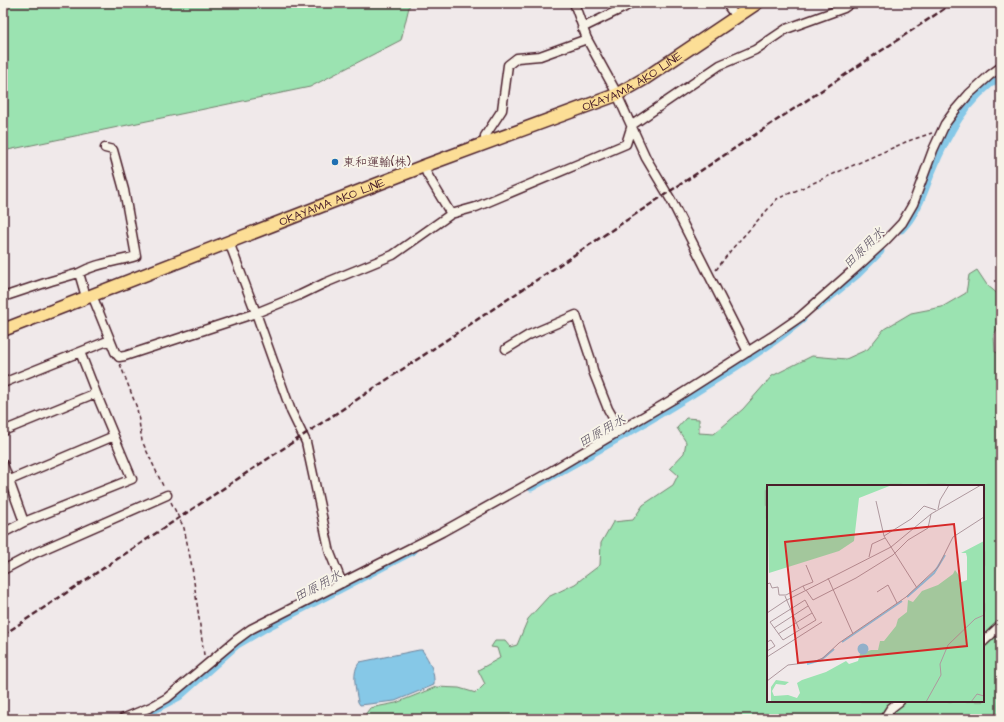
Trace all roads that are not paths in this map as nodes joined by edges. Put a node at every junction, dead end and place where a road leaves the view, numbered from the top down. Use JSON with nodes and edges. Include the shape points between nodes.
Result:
{"nodes":[{"id":1,"x":574,"y":3,"type":"edge"},
{"id":2,"x":631,"y":3,"type":"edge"},
{"id":3,"x":726,"y":3,"type":"edge"},
{"id":4,"x":757,"y":3,"type":"edge"},
{"id":5,"x":851,"y":3,"type":"edge"},
{"id":6,"x":736,"y":18,"type":"junction"},
{"id":7,"x":582,"y":28,"type":"junction"},
{"id":8,"x":587,"y":39,"type":"junction"},
{"id":9,"x":1001,"y":67,"type":"edge"},
{"id":10,"x":616,"y":94,"type":"junction"},
{"id":11,"x":632,"y":125,"type":"junction"},
{"id":12,"x":485,"y":143,"type":"junction"},
{"id":13,"x":105,"y":148,"type":"dead end"},
{"id":14,"x":424,"y":166,"type":"junction"},
{"id":15,"x":451,"y":214,"type":"junction"},
{"id":16,"x":229,"y":242,"type":"junction"},
{"id":17,"x":79,"y":273,"type":"junction"},
{"id":18,"x":89,"y":296,"type":"junction"},
{"id":19,"x":3,"y":298,"type":"edge"},
{"id":20,"x":256,"y":313,"type":"junction"},
{"id":21,"x":3,"y":330,"type":"edge"},
{"id":22,"x":110,"y":340,"type":"junction"},
{"id":23,"x":506,"y":349,"type":"dead end"},
{"id":24,"x":80,"y":352,"type":"junction"},
{"id":25,"x":748,"y":352,"type":"junction"},
{"id":26,"x":3,"y":383,"type":"edge"},
{"id":27,"x":96,"y":393,"type":"junction"},
{"id":28,"x":620,"y":430,"type":"junction"},
{"id":29,"x":3,"y":432,"type":"edge"},
{"id":30,"x":114,"y":436,"type":"junction"},
{"id":31,"x":3,"y":464,"type":"edge"},
{"id":32,"x":6,"y":481,"type":"edge"},
{"id":33,"x":168,"y":495,"type":"road end"},
{"id":34,"x":24,"y":522,"type":"junction"},
{"id":35,"x":3,"y":533,"type":"edge"},
{"id":36,"x":3,"y":570,"type":"edge"},
{"id":37,"x":342,"y":583,"type":"junction"},
{"id":38,"x":1001,"y":626,"type":"edge"},
{"id":39,"x":984,"y":641,"type":"edge"},
{"id":40,"x":899,"y":702,"type":"edge"},
{"id":41,"x":122,"y":719,"type":"edge"},
{"id":42,"x":884,"y":719,"type":"edge"}],
"edges":[{"from":1,"to":7,"type":"street"},
{"from":2,"to":7,"type":"street"},
{"from":3,"to":6,"type":"street"},
{"from":4,"to":6,"type":"main road","name":"OKAYAMA AKO LINE"},
{"from":5,"to":11,"type":"street","via":[[844,8],[786,29],[755,50],[720,65]]},
{"from":6,"to":10,"type":"main road","name":"OKAYAMA AKO LINE","via":[[644,79]]},
{"from":7,"to":8,"type":"street"},
{"from":8,"to":10,"type":"street"},
{"from":8,"to":12,"type":"street","via":[[540,56],[517,58],[508,65],[502,110],[485,136]]},
{"from":9,"to":25,"type":"street","via":[[979,84],[956,109],[939,136],[913,204],[902,223],[879,247],[805,312]]},
{"from":10,"to":11,"type":"street"},
{"from":10,"to":12,"type":"main road","name":"OKAYAMA AKO LINE"},
{"from":11,"to":15,"type":"street","via":[[626,144],[476,207]]},
{"from":11,"to":25,"type":"street","via":[[646,158],[671,200]]},
{"from":12,"to":14,"type":"main road","name":"OKAYAMA AKO LINE"},
{"from":13,"to":17,"type":"street","via":[[113,150],[124,190],[136,256],[97,265]]},
{"from":14,"to":15,"type":"street"},
{"from":14,"to":16,"type":"main road","name":"OKAYAMA AKO LINE"},
{"from":15,"to":20,"type":"street","via":[[393,255]]},
{"from":16,"to":18,"type":"main road","name":"OKAYAMA AKO LINE"},
{"from":16,"to":20,"type":"street"},
{"from":17,"to":18,"type":"street"},
{"from":17,"to":19,"type":"street","via":[[51,280]]},
{"from":18,"to":21,"type":"main road","name":"OKAYAMA AKO LINE"},
{"from":18,"to":22,"type":"street"},
{"from":20,"to":22,"type":"street","via":[[125,356],[119,357]]},
{"from":20,"to":37,"type":"street","via":[[291,411],[306,442],[330,553]]},
{"from":22,"to":24,"type":"street"},
{"from":23,"to":28,"type":"street","via":[[530,335],[576,315],[592,360],[593,371],[608,409]]},
{"from":24,"to":26,"type":"street"},
{"from":24,"to":27,"type":"street"},
{"from":25,"to":28,"type":"street"},
{"from":27,"to":29,"type":"street"},
{"from":27,"to":30,"type":"street"},
{"from":28,"to":37,"type":"street","via":[[442,532]]},
{"from":30,"to":32,"type":"street"},
{"from":30,"to":34,"type":"street","via":[[132,479]]},
{"from":31,"to":32,"type":"street"},
{"from":32,"to":34,"type":"street"},
{"from":33,"to":36,"type":"street","via":[[35,553]]},
{"from":34,"to":35,"type":"street"},
{"from":37,"to":41,"type":"street","via":[[251,629],[167,698]]},
{"from":38,"to":39,"type":"street"},
{"from":40,"to":42,"type":"street"}]}
